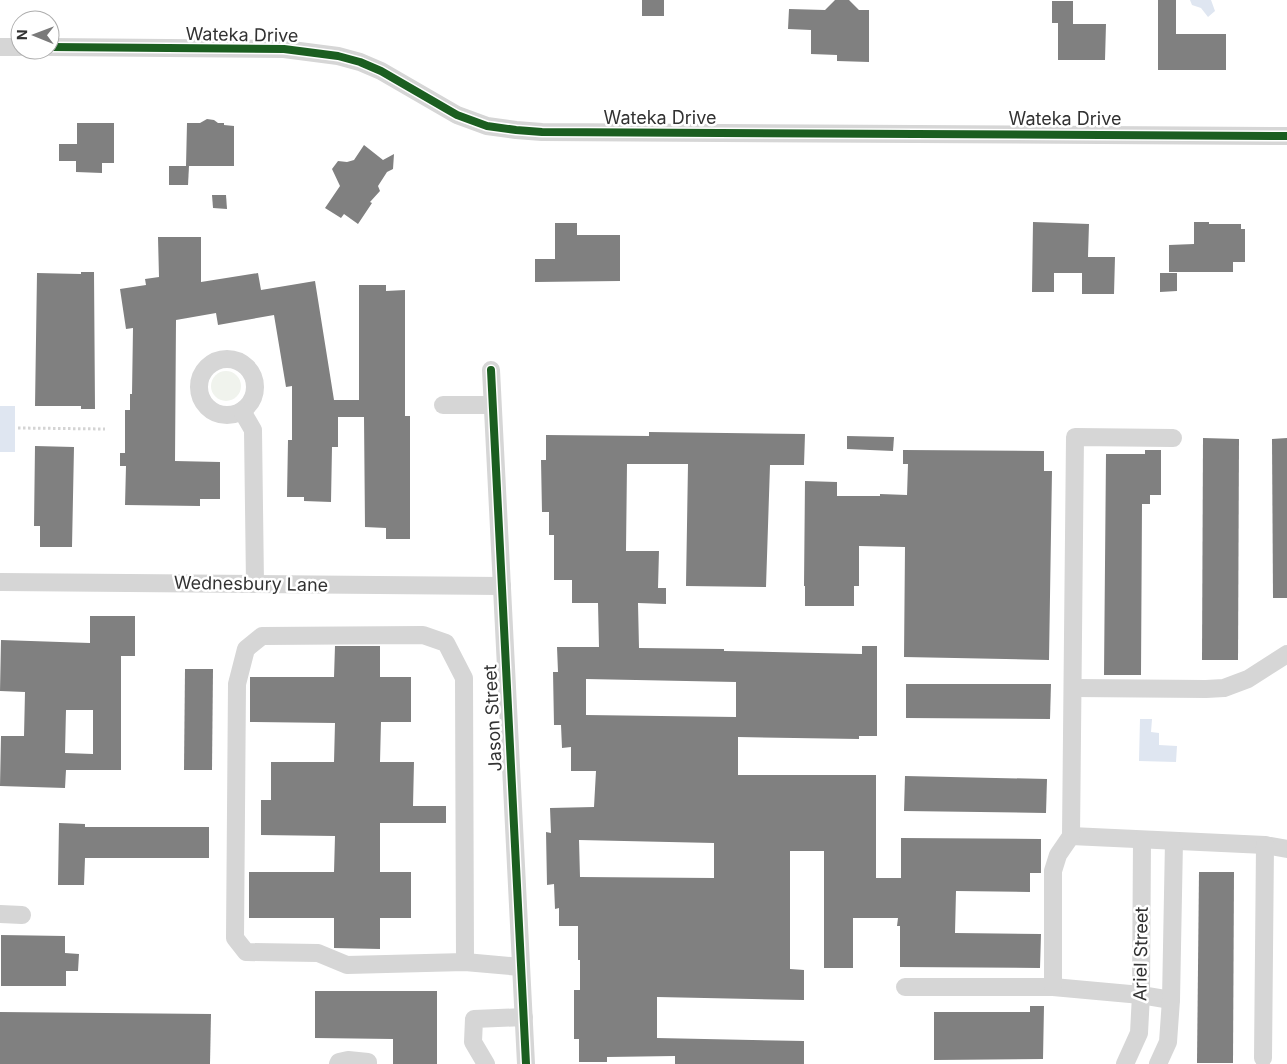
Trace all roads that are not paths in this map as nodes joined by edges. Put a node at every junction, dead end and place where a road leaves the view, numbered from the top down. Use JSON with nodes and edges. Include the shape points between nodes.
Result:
{"nodes":[{"id":1,"x":60,"y":47,"type":"edge"},
{"id":2,"x":1287,"y":136,"type":"edge"},
{"id":3,"x":491,"y":370,"type":"dead end"},
{"id":4,"x":443,"y":405,"type":"dead end"},
{"id":5,"x":492,"y":405,"type":"junction"},
{"id":6,"x":242,"y":411,"type":"dead end"},
{"id":7,"x":1173,"y":438,"type":"dead end"},
{"id":8,"x":0,"y":582,"type":"edge"},
{"id":9,"x":255,"y":584,"type":"junction"},
{"id":10,"x":502,"y":586,"type":"junction"},
{"id":11,"x":1287,"y":654,"type":"edge"},
{"id":12,"x":1073,"y":688,"type":"junction"},
{"id":13,"x":1072,"y":836,"type":"junction"},
{"id":14,"x":1142,"y":840,"type":"junction"},
{"id":15,"x":1174,"y":841,"type":"junction"},
{"id":16,"x":1265,"y":845,"type":"junction"},
{"id":17,"x":1287,"y":849,"type":"edge"},
{"id":18,"x":0,"y":914,"type":"edge"},
{"id":19,"x":22,"y":914,"type":"dead end"},
{"id":20,"x":465,"y":962,"type":"junction"},
{"id":21,"x":522,"y":967,"type":"junction"},
{"id":22,"x":905,"y":987,"type":"dead end"},
{"id":23,"x":1053,"y":987,"type":"junction"},
{"id":24,"x":1141,"y":995,"type":"junction"},
{"id":25,"x":1171,"y":1000,"type":"junction"},
{"id":26,"x":524,"y":1016,"type":"junction"},
{"id":27,"x":1263,"y":1058,"type":"dead end"},
{"id":28,"x":338,"y":1064,"type":"edge"},
{"id":29,"x":368,"y":1064,"type":"edge"},
{"id":30,"x":486,"y":1064,"type":"edge"},
{"id":31,"x":526,"y":1064,"type":"edge"},
{"id":32,"x":1125,"y":1064,"type":"edge"},
{"id":33,"x":1158,"y":1064,"type":"edge"}],
"edges":[{"from":1,"to":2,"type":"street","name":"Wateka Drive","via":[[284,49],[338,56],[381,71],[457,115],[487,126],[542,132]]},
{"from":3,"to":5,"type":"street","name":"Jason Street"},
{"from":4,"to":5,"type":"street"},
{"from":5,"to":10,"type":"street","name":"Jason Street"},
{"from":6,"to":9,"type":"street","via":[[253,430]]},
{"from":7,"to":12,"type":"street","via":[[1075,437]]},
{"from":8,"to":9,"type":"street","name":"Wednesbury Lane"},
{"from":9,"to":10,"type":"street","name":"Wednesbury Lane"},
{"from":10,"to":21,"type":"street","name":"Jason Street"},
{"from":11,"to":12,"type":"street","via":[[1248,679],[1224,688]]},
{"from":12,"to":13,"type":"street"},
{"from":13,"to":14,"type":"street"},
{"from":13,"to":23,"type":"street","via":[[1058,856],[1053,871]]},
{"from":14,"to":15,"type":"street"},
{"from":14,"to":24,"type":"street","name":"Ariel Street"},
{"from":15,"to":16,"type":"street"},
{"from":15,"to":25,"type":"street","name":"Ariel Street"},
{"from":16,"to":17,"type":"street"},
{"from":16,"to":27,"type":"street"},
{"from":18,"to":19,"type":"street"},
{"from":20,"to":20,"type":"street","via":[[347,965],[318,953],[246,952],[235,938],[237,684],[246,648],[262,636],[423,635],[446,643],[464,678]]},
{"from":20,"to":21,"type":"street"},
{"from":21,"to":26,"type":"street","name":"Jason Street"},
{"from":22,"to":23,"type":"street"},
{"from":23,"to":24,"type":"street"},
{"from":24,"to":25,"type":"street"},
{"from":24,"to":32,"type":"street","name":"Ariel Street","via":[[1139,1033]]},
{"from":25,"to":33,"type":"street","name":"Ariel Street","via":[[1168,1042]]},
{"from":26,"to":30,"type":"street","via":[[474,1019],[473,1042]]},
{"from":26,"to":31,"type":"street","name":"Jason Street"},
{"from":28,"to":29,"type":"street","via":[[348,1060]]}]}
